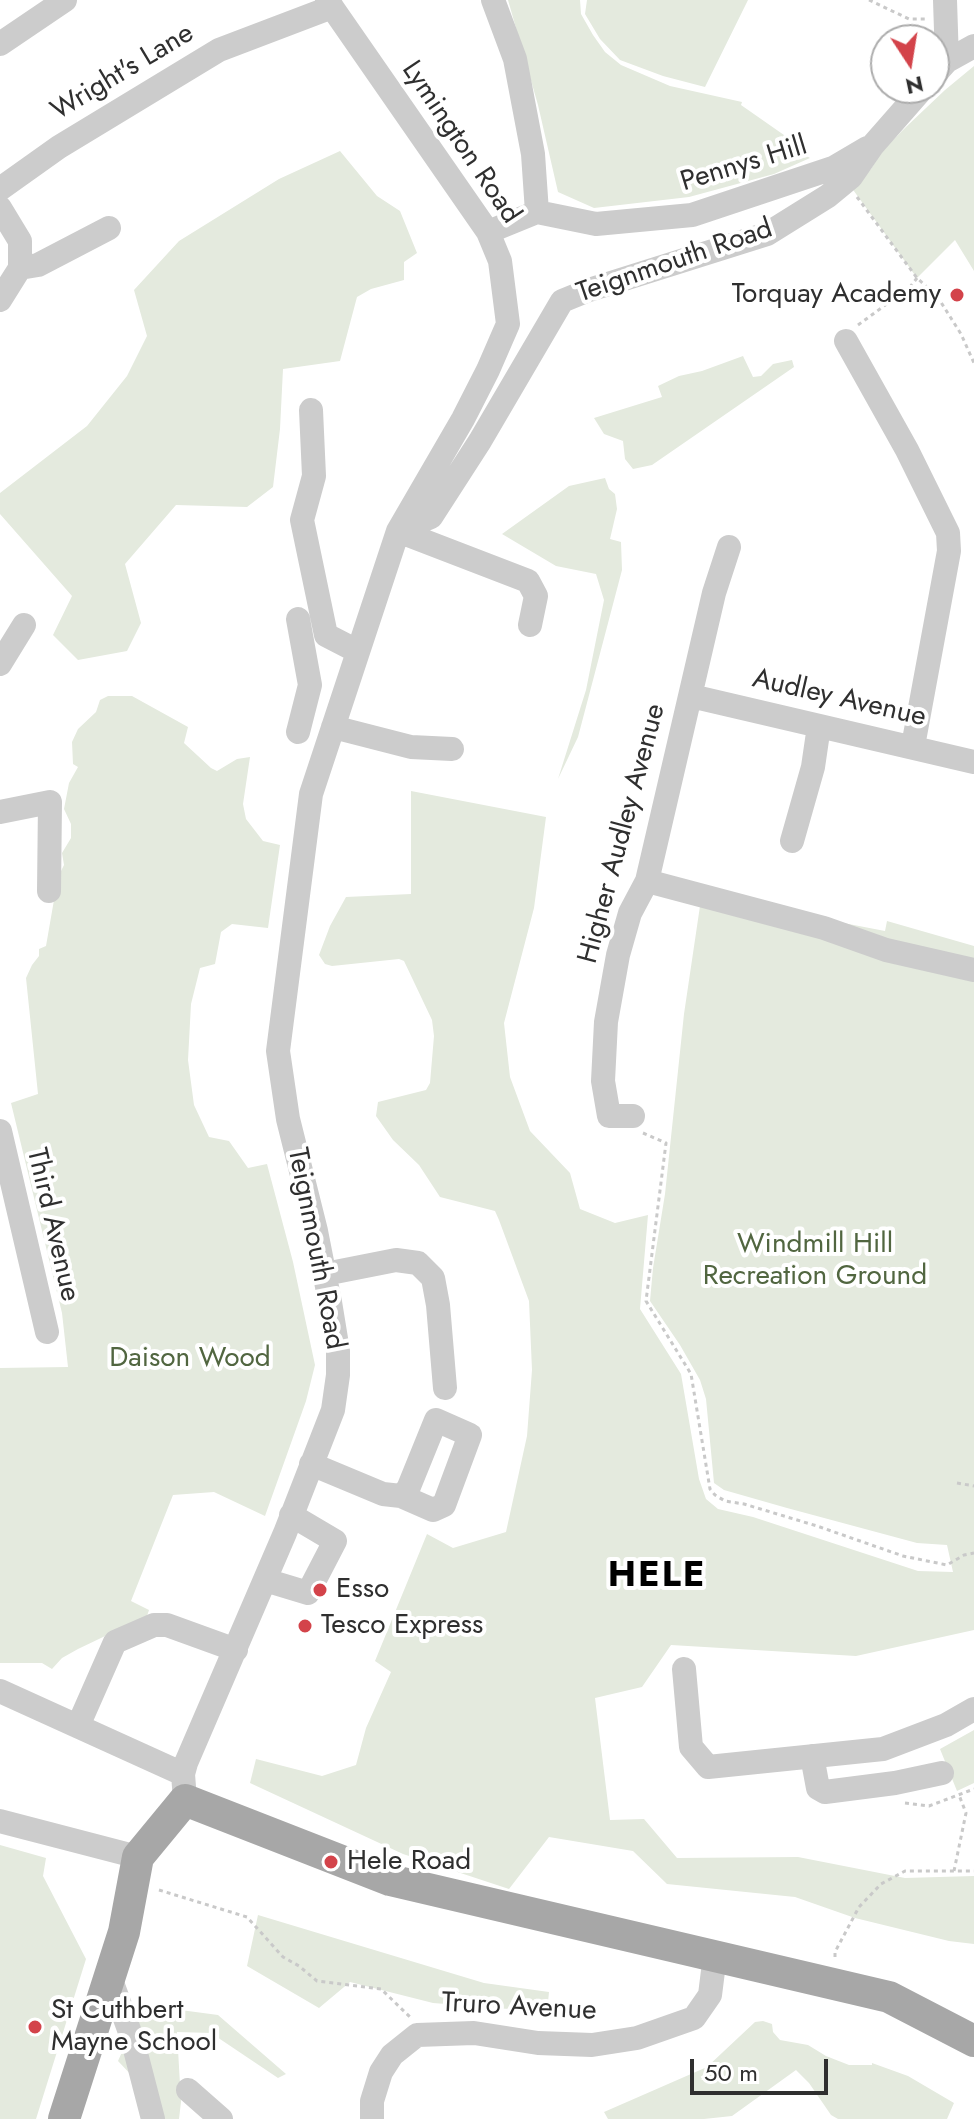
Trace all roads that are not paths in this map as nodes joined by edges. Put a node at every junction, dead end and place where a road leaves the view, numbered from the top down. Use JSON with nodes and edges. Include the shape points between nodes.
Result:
{"nodes":[{"id":1,"x":493,"y":0,"type":"edge"},
{"id":2,"x":329,"y":4,"type":"edge"},
{"id":3,"x":49,"y":5,"type":"edge"},
{"id":4,"x":0,"y":44,"type":"edge"},
{"id":5,"x":974,"y":46,"type":"edge"},
{"id":6,"x":950,"y":62,"type":"edge"},
{"id":7,"x":909,"y":104,"type":"edge"},
{"id":8,"x":873,"y":145,"type":"junction"},
{"id":9,"x":0,"y":189,"type":"edge"},
{"id":10,"x":0,"y":208,"type":"edge"},
{"id":11,"x":537,"y":212,"type":"junction"},
{"id":12,"x":109,"y":228,"type":"dead end"},
{"id":13,"x":488,"y":232,"type":"junction"},
{"id":14,"x":20,"y":268,"type":"junction"},
{"id":15,"x":0,"y":300,"type":"edge"},
{"id":16,"x":846,"y":341,"type":"road end"},
{"id":17,"x":311,"y":410,"type":"dead end"},
{"id":18,"x":463,"y":419,"type":"joint"},
{"id":19,"x":398,"y":531,"type":"junction"},
{"id":20,"x":729,"y":547,"type":"dead end"},
{"id":21,"x":298,"y":619,"type":"dead end"},
{"id":22,"x":24,"y":625,"type":"dead end"},
{"id":23,"x":530,"y":625,"type":"dead end"},
{"id":24,"x":357,"y":651,"type":"junction"},
{"id":25,"x":0,"y":664,"type":"edge"},
{"id":26,"x":691,"y":696,"type":"junction"},
{"id":27,"x":306,"y":700,"type":"junction"},
{"id":28,"x":335,"y":719,"type":"junction"},
{"id":29,"x":819,"y":726,"type":"junction"},
{"id":30,"x":298,"y":732,"type":"dead end"},
{"id":31,"x":913,"y":746,"type":"junction"},
{"id":32,"x":452,"y":749,"type":"dead end"},
{"id":33,"x":974,"y":762,"type":"edge"},
{"id":34,"x":0,"y":812,"type":"edge"},
{"id":35,"x":792,"y":841,"type":"dead end"},
{"id":36,"x":647,"y":881,"type":"junction"},
{"id":37,"x":49,"y":891,"type":"dead end"},
{"id":38,"x":974,"y":970,"type":"edge"},
{"id":39,"x":633,"y":1116,"type":"road end"},
{"id":40,"x":0,"y":1131,"type":"edge"},
{"id":41,"x":325,"y":1274,"type":"junction"},
{"id":42,"x":47,"y":1332,"type":"dead end"},
{"id":43,"x":445,"y":1388,"type":"dead end"},
{"id":44,"x":311,"y":1464,"type":"junction"},
{"id":45,"x":401,"y":1496,"type":"dead end"},
{"id":46,"x":291,"y":1515,"type":"junction"},
{"id":47,"x":265,"y":1580,"type":"junction"},
{"id":48,"x":236,"y":1650,"type":"junction"},
{"id":49,"x":684,"y":1669,"type":"dead end"},
{"id":50,"x":0,"y":1691,"type":"edge"},
{"id":51,"x":974,"y":1709,"type":"edge"},
{"id":52,"x":78,"y":1726,"type":"junction"},
{"id":53,"x":812,"y":1756,"type":"junction"},
{"id":54,"x":942,"y":1773,"type":"dead end"},
{"id":55,"x":184,"y":1787,"type":"junction"},
{"id":56,"x":0,"y":1821,"type":"edge"},
{"id":57,"x":136,"y":1870,"type":"junction"},
{"id":58,"x":715,"y":1955,"type":"junction"},
{"id":59,"x":110,"y":1977,"type":"junction"},
{"id":60,"x":974,"y":2041,"type":"edge"},
{"id":61,"x":188,"y":2090,"type":"dead end"},
{"id":62,"x":64,"y":2119,"type":"edge"},
{"id":63,"x":153,"y":2119,"type":"edge"},
{"id":64,"x":221,"y":2119,"type":"edge"},
{"id":65,"x":371,"y":2119,"type":"edge"}],
"edges":[{"from":1,"to":11,"type":"street","via":[[515,59],[533,154]]},
{"from":2,"to":9,"type":"street","name":"Wright's Lane","via":[[219,50]]},
{"from":2,"to":13,"type":"street","name":"Lymington Road"},
{"from":3,"to":4,"type":"street"},
{"from":5,"to":6,"type":"street"},
{"from":7,"to":8,"type":"street","name":"Teignmouth Road"},
{"from":8,"to":11,"type":"street","name":"Pennys Hill","via":[[833,168],[692,215],[596,224]]},
{"from":8,"to":19,"type":"street","name":"Teignmouth Road","via":[[851,177],[767,234],[562,301],[431,517]]},
{"from":10,"to":14,"type":"street","via":[[20,241]]},
{"from":11,"to":13,"type":"street"},
{"from":12,"to":14,"type":"street","via":[[38,265]]},
{"from":13,"to":18,"type":"street","name":"Lymington Road","via":[[500,261],[508,324]]},
{"from":14,"to":15,"type":"street"},
{"from":16,"to":31,"type":"street","via":[[948,533]]},
{"from":17,"to":24,"type":"street","via":[[314,476],[302,520],[326,635]]},
{"from":18,"to":19,"type":"street","name":"Teignmouth Road"},
{"from":19,"to":23,"type":"street","via":[[528,581],[536,596]]},
{"from":19,"to":24,"type":"street","name":"Teignmouth Road"},
{"from":20,"to":26,"type":"street","name":"Higher Audley Avenue"},
{"from":21,"to":27,"type":"street","via":[[310,685]]},
{"from":22,"to":25,"type":"street"},
{"from":24,"to":28,"type":"street","name":"Teignmouth Road"},
{"from":26,"to":29,"type":"street","name":"Audley Avenue"},
{"from":26,"to":36,"type":"street","name":"Higher Audley Avenue"},
{"from":27,"to":28,"type":"street"},
{"from":27,"to":30,"type":"street"},
{"from":28,"to":32,"type":"street","via":[[411,747]]},
{"from":28,"to":41,"type":"street","name":"Teignmouth Road","via":[[311,794],[278,1051],[288,1119]]},
{"from":29,"to":31,"type":"street","name":"Audley Avenue"},
{"from":29,"to":35,"type":"street"},
{"from":31,"to":33,"type":"street","name":"Audley Avenue"},
{"from":34,"to":37,"type":"street","via":[[50,802]]},
{"from":36,"to":38,"type":"street"},
{"from":36,"to":39,"type":"street","name":"Higher Audley Avenue","via":[[630,913],[618,955],[602,1056],[609,1116]]},
{"from":40,"to":42,"type":"street","name":"Third Avenue"},
{"from":41,"to":43,"type":"street","via":[[396,1260],[418,1263],[433,1278]]},
{"from":41,"to":44,"type":"street","name":"Teignmouth Road","via":[[338,1375],[333,1410]]},
{"from":44,"to":45,"type":"street","via":[[383,1494]]},
{"from":44,"to":46,"type":"street","name":"Teignmouth Road"},
{"from":46,"to":47,"type":"street","name":"Teignmouth Road"},
{"from":46,"to":47,"type":"street","via":[[335,1541],[308,1593]]},
{"from":47,"to":48,"type":"street","name":"Teignmouth Road"},
{"from":48,"to":52,"type":"street","via":[[167,1625],[154,1625],[115,1642]]},
{"from":48,"to":55,"type":"street","name":"Teignmouth Road"},
{"from":49,"to":53,"type":"street","via":[[691,1747],[708,1767]]},
{"from":50,"to":52,"type":"street"},
{"from":51,"to":53,"type":"street","via":[[883,1749]]},
{"from":52,"to":55,"type":"street"},
{"from":53,"to":54,"type":"street","via":[[818,1788],[825,1792]]},
{"from":55,"to":57,"type":"main road","name":"Teignmouth Road"},
{"from":55,"to":58,"type":"main road","via":[[390,1880]]},
{"from":56,"to":57,"type":"street"},
{"from":57,"to":59,"type":"main road","name":"Teignmouth Road"},
{"from":58,"to":60,"type":"main road","via":[[889,1997]]},
{"from":58,"to":65,"type":"street","name":"Truro Avenue","via":[[710,1995],[694,2018],[637,2038],[592,2045],[474,2033],[417,2035],[381,2072]]},
{"from":59,"to":62,"type":"main road","name":"Teignmouth Road"},
{"from":59,"to":63,"type":"street"},
{"from":61,"to":64,"type":"street"}]}
